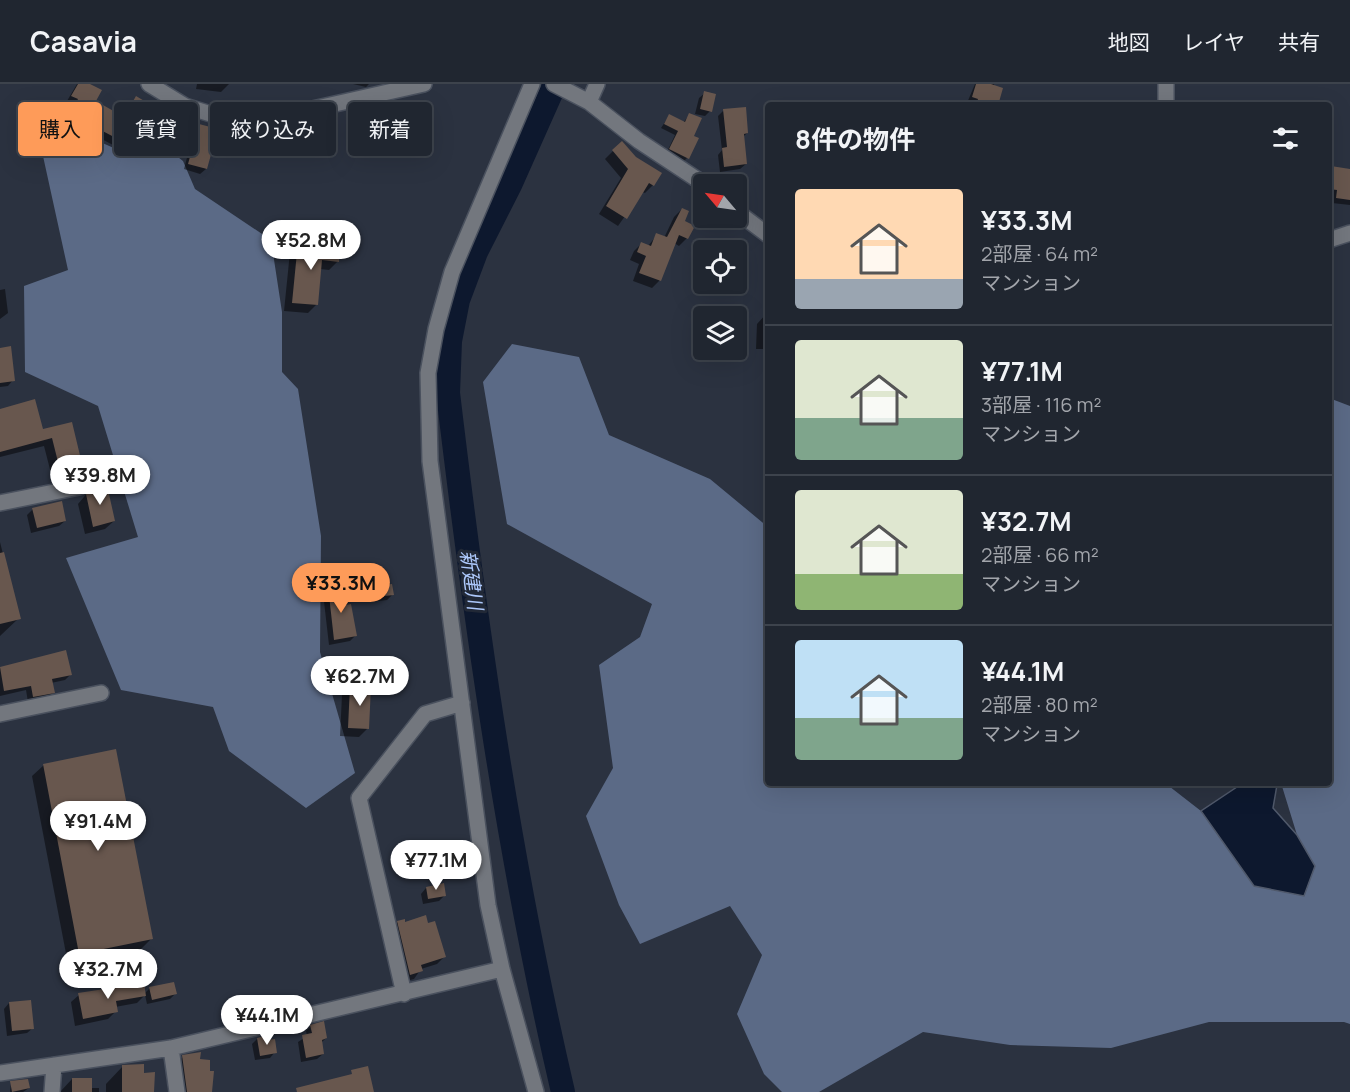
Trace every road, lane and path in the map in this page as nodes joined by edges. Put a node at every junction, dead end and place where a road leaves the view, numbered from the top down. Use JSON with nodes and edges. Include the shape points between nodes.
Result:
{"nodes":[{"id":1,"x":149,"y":84,"type":"edge"},
{"id":2,"x":424,"y":84,"type":"edge"},
{"id":3,"x":532,"y":84,"type":"edge"},
{"id":4,"x":554,"y":84,"type":"edge"},
{"id":5,"x":597,"y":84,"type":"edge"},
{"id":6,"x":1166,"y":84,"type":"edge"},
{"id":7,"x":586,"y":100,"type":"junction"},
{"id":8,"x":1166,"y":102,"type":"edge"},
{"id":9,"x":693,"y":177,"type":"edge"},
{"id":10,"x":747,"y":219,"type":"edge"},
{"id":11,"x":765,"y":233,"type":"edge"},
{"id":12,"x":1350,"y":233,"type":"edge"},
{"id":13,"x":1332,"y":239,"type":"edge"},
{"id":14,"x":79,"y":487,"type":"dead end"},
{"id":15,"x":0,"y":503,"type":"edge"},
{"id":16,"x":101,"y":693,"type":"dead end"},
{"id":17,"x":462,"y":703,"type":"junction"},
{"id":18,"x":0,"y":714,"type":"edge"},
{"id":19,"x":502,"y":969,"type":"junction"},
{"id":20,"x":404,"y":994,"type":"junction"},
{"id":21,"x":171,"y":1048,"type":"junction"},
{"id":22,"x":54,"y":1065,"type":"junction"},
{"id":23,"x":0,"y":1073,"type":"edge"},
{"id":24,"x":52,"y":1092,"type":"edge"},
{"id":25,"x":177,"y":1092,"type":"edge"},
{"id":26,"x":536,"y":1092,"type":"edge"}],
"edges":[{"from":1,"to":2,"type":"street","via":[[185,106],[230,120],[277,117]]},
{"from":3,"to":17,"type":"street","via":[[452,272],[428,373],[430,461]]},
{"from":4,"to":7,"type":"street"},
{"from":5,"to":7,"type":"street"},
{"from":6,"to":8,"type":"street"},
{"from":7,"to":9,"type":"street"},
{"from":10,"to":11,"type":"street"},
{"from":12,"to":13,"type":"street"},
{"from":14,"to":15,"type":"street"},
{"from":16,"to":18,"type":"street"},
{"from":17,"to":19,"type":"street","via":[[488,905]]},
{"from":17,"to":20,"type":"street","via":[[425,714],[359,798]]},
{"from":19,"to":20,"type":"street"},
{"from":19,"to":26,"type":"street"},
{"from":20,"to":21,"type":"street"},
{"from":21,"to":22,"type":"street"},
{"from":21,"to":25,"type":"street"},
{"from":22,"to":23,"type":"street"},
{"from":22,"to":24,"type":"street"}]}
